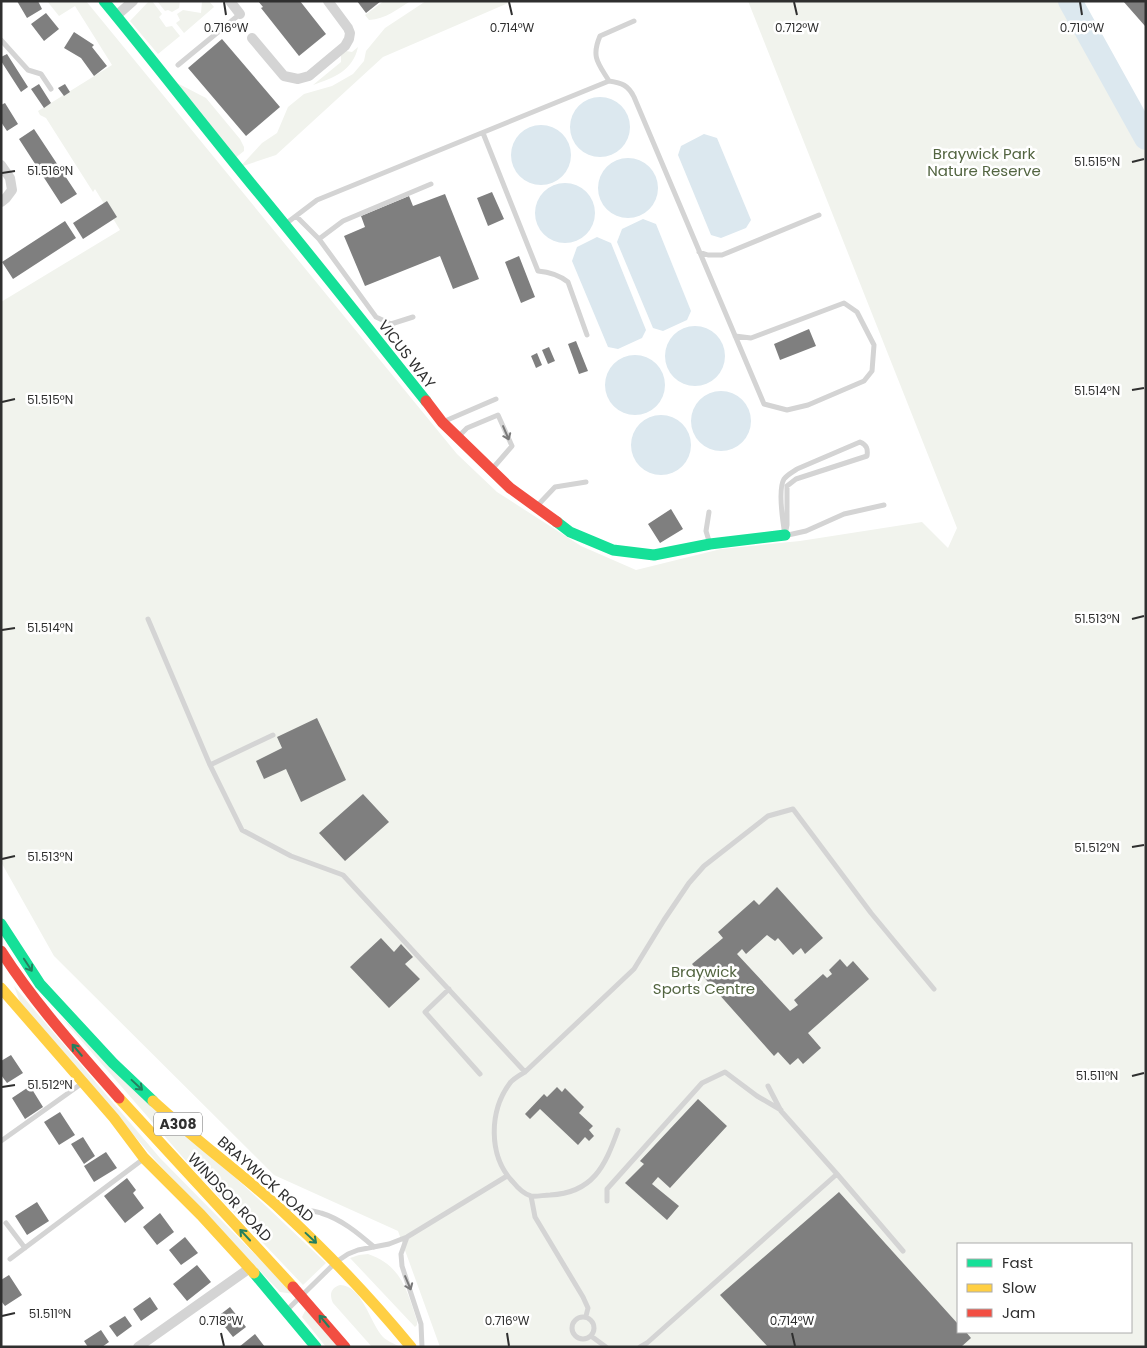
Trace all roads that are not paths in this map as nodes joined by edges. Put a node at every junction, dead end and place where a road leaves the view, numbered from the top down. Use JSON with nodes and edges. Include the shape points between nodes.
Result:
{"nodes":[{"id":1,"x":104,"y":1,"type":"edge"},
{"id":2,"x":133,"y":1,"type":"edge"},
{"id":3,"x":230,"y":1,"type":"edge"},
{"id":4,"x":328,"y":1,"type":"edge"},
{"id":5,"x":240,"y":14,"type":"joint"},
{"id":6,"x":116,"y":16,"type":"junction"},
{"id":7,"x":634,"y":21,"type":"dead end"},
{"id":8,"x":252,"y":38,"type":"dead end"},
{"id":9,"x":1,"y":40,"type":"edge"},
{"id":10,"x":178,"y":65,"type":"dead end"},
{"id":11,"x":609,"y":81,"type":"junction"},
{"id":12,"x":51,"y":89,"type":"dead end"},
{"id":13,"x":483,"y":132,"type":"junction"},
{"id":14,"x":1,"y":165,"type":"edge"},
{"id":15,"x":431,"y":184,"type":"dead end"},
{"id":16,"x":1,"y":202,"type":"edge"},
{"id":17,"x":818,"y":215,"type":"dead end"},
{"id":18,"x":296,"y":216,"type":"junction"},
{"id":19,"x":286,"y":224,"type":"junction"},
{"id":20,"x":319,"y":239,"type":"junction"},
{"id":21,"x":699,"y":252,"type":"junction"},
{"id":22,"x":413,"y":317,"type":"dead end"},
{"id":23,"x":587,"y":335,"type":"dead end"},
{"id":24,"x":735,"y":336,"type":"junction"},
{"id":25,"x":496,"y":399,"type":"dead end"},
{"id":26,"x":442,"y":422,"type":"junction"},
{"id":27,"x":458,"y":437,"type":"junction"},
{"id":28,"x":491,"y":470,"type":"junction"},
{"id":29,"x":586,"y":482,"type":"dead end"},
{"id":30,"x":884,"y":505,"type":"dead end"},
{"id":31,"x":536,"y":506,"type":"junction"},
{"id":32,"x":709,"y":512,"type":"dead end"},
{"id":33,"x":785,"y":535,"type":"junction"},
{"id":34,"x":710,"y":544,"type":"junction"},
{"id":35,"x":148,"y":620,"type":"dead end"},
{"id":36,"x":272,"y":735,"type":"dead end"},
{"id":37,"x":210,"y":764,"type":"junction"},
{"id":38,"x":1,"y":924,"type":"edge"},
{"id":39,"x":1,"y":950,"type":"edge"},
{"id":40,"x":1,"y":988,"type":"edge"},
{"id":41,"x":449,"y":989,"type":"junction"},
{"id":42,"x":934,"y":990,"type":"dead end"},
{"id":43,"x":525,"y":1072,"type":"junction"},
{"id":44,"x":480,"y":1074,"type":"dead end"},
{"id":45,"x":83,"y":1082,"type":"junction"},
{"id":46,"x":768,"y":1086,"type":"dead end"},
{"id":47,"x":781,"y":1111,"type":"junction"},
{"id":48,"x":618,"y":1130,"type":"dead end"},
{"id":49,"x":1,"y":1141,"type":"edge"},
{"id":50,"x":144,"y":1158,"type":"junction"},
{"id":51,"x":837,"y":1174,"type":"junction"},
{"id":52,"x":506,"y":1176,"type":"junction"},
{"id":53,"x":531,"y":1196,"type":"junction"},
{"id":54,"x":606,"y":1201,"type":"dead end"},
{"id":55,"x":273,"y":1203,"type":"junction"},
{"id":56,"x":6,"y":1223,"type":"dead end"},
{"id":57,"x":407,"y":1237,"type":"junction"},
{"id":58,"x":374,"y":1247,"type":"junction"},
{"id":59,"x":25,"y":1248,"type":"junction"},
{"id":60,"x":903,"y":1251,"type":"dead end"},
{"id":61,"x":10,"y":1259,"type":"dead end"},
{"id":62,"x":336,"y":1262,"type":"junction"},
{"id":63,"x":250,"y":1268,"type":"junction"},
{"id":64,"x":303,"y":1296,"type":"junction"},
{"id":65,"x":286,"y":1312,"type":"junction"},
{"id":66,"x":586,"y":1316,"type":"junction"},
{"id":67,"x":591,"y":1336,"type":"junction"},
{"id":68,"x":138,"y":1347,"type":"edge"},
{"id":69,"x":316,"y":1347,"type":"edge"},
{"id":70,"x":345,"y":1347,"type":"edge"},
{"id":71,"x":411,"y":1347,"type":"edge"},
{"id":72,"x":422,"y":1347,"type":"edge"},
{"id":73,"x":606,"y":1347,"type":"edge"},
{"id":74,"x":640,"y":1347,"type":"edge"}],
"edges":[{"from":1,"to":6,"type":"street","name":"VICUS WAY"},
{"from":2,"to":6,"type":"street"},
{"from":3,"to":5,"type":"street"},
{"from":4,"to":8,"type":"street","via":[[350,33],[349,39],[309,76],[298,79],[284,76]]},
{"from":5,"to":10,"type":"lane"},
{"from":6,"to":19,"type":"street","name":"VICUS WAY"},
{"from":7,"to":11,"type":"lane","via":[[600,36],[594,49]]},
{"from":9,"to":12,"type":"lane","via":[[28,70],[41,74]]},
{"from":11,"to":13,"type":"lane"},
{"from":11,"to":21,"type":"lane","via":[[629,88]]},
{"from":13,"to":18,"type":"lane","via":[[317,200]]},
{"from":13,"to":23,"type":"lane","via":[[538,271],[562,277],[568,282]]},
{"from":14,"to":16,"type":"street","via":[[10,178],[12,190]]},
{"from":15,"to":20,"type":"lane","via":[[343,221]]},
{"from":17,"to":21,"type":"lane","via":[[722,255]]},
{"from":18,"to":19,"type":"lane"},
{"from":18,"to":20,"type":"lane"},
{"from":19,"to":26,"type":"street","name":"VICUS WAY"},
{"from":20,"to":22,"type":"lane","via":[[376,317],[391,324]]},
{"from":21,"to":24,"type":"lane"},
{"from":24,"to":24,"type":"lane","via":[[764,404],[775,408],[787,410],[808,405],[864,381],[872,371],[874,345],[857,312],[844,303],[751,338]]},
{"from":25,"to":26,"type":"lane"},
{"from":26,"to":27,"type":"street","name":"VICUS WAY"},
{"from":27,"to":28,"type":"street","name":"VICUS WAY"},
{"from":27,"to":28,"type":"lane","one_way":true,"via":[[467,428],[498,415],[512,446]]},
{"from":28,"to":31,"type":"street","name":"VICUS WAY"},
{"from":29,"to":31,"type":"lane","via":[[555,487]]},
{"from":30,"to":33,"type":"lane","via":[[844,514],[806,531]]},
{"from":31,"to":34,"type":"street","name":"VICUS WAY","via":[[570,532],[613,550],[654,556]]},
{"from":32,"to":34,"type":"lane","via":[[706,530]]},
{"from":33,"to":33,"type":"lane","via":[[782,485],[789,473],[860,442],[865,444],[867,456],[796,479],[787,486]]},
{"from":33,"to":34,"type":"street","name":"VICUS WAY"},
{"from":35,"to":37,"type":"lane"},
{"from":36,"to":37,"type":"lane"},
{"from":37,"to":41,"type":"lane","via":[[242,830],[291,856],[343,875]]},
{"from":38,"to":55,"type":"street","name":"BRAYWICK ROAD","number":"A308","one_way":true,"via":[[40,984],[114,1063],[183,1129]]},
{"from":64,"to":39,"type":"street","name":"WINDSOR ROAD","number":"A308","one_way":true,"via":[[109,1087],[29,993]]},
{"from":40,"to":45,"type":"street"},
{"from":41,"to":43,"type":"lane"},
{"from":41,"to":44,"type":"lane","via":[[425,1012]]},
{"from":42,"to":43,"type":"lane","via":[[793,810],[768,816],[704,866],[669,912],[634,969]]},
{"from":43,"to":52,"type":"lane","via":[[510,1082],[494,1124],[494,1144]]},
{"from":45,"to":49,"type":"lane"},
{"from":45,"to":50,"type":"street"},
{"from":46,"to":47,"type":"lane"},
{"from":47,"to":51,"type":"lane"},
{"from":47,"to":54,"type":"lane","via":[[725,1072],[702,1084],[606,1189]]},
{"from":48,"to":53,"type":"lane","via":[[598,1173],[580,1189],[565,1194]]},
{"from":50,"to":59,"type":"lane"},
{"from":50,"to":63,"type":"street"},
{"from":51,"to":60,"type":"lane"},
{"from":51,"to":74,"type":"lane"},
{"from":52,"to":53,"type":"lane"},
{"from":52,"to":57,"type":"lane"},
{"from":53,"to":66,"type":"lane","via":[[535,1217],[584,1297],[588,1308]]},
{"from":55,"to":58,"type":"lane","via":[[335,1219]]},
{"from":55,"to":62,"type":"street","name":"BRAYWICK ROAD","number":"A308","one_way":true},
{"from":56,"to":59,"type":"lane"},
{"from":57,"to":58,"type":"lane"},
{"from":57,"to":72,"type":"lane","one_way":true,"via":[[401,1254],[402,1266],[421,1324]]},
{"from":58,"to":62,"type":"lane","via":[[358,1250]]},
{"from":59,"to":61,"type":"lane"},
{"from":62,"to":64,"type":"lane"},
{"from":62,"to":71,"type":"street","name":"BRAYWICK ROAD","number":"A308"},
{"from":63,"to":65,"type":"street"},
{"from":63,"to":68,"type":"street"},
{"from":64,"to":65,"type":"lane"},
{"from":70,"to":64,"type":"street","name":"WINDSOR ROAD","number":"A308","one_way":true},
{"from":65,"to":69,"type":"street"},
{"from":66,"to":67,"type":"lane","via":[[594,1323]]},
{"from":66,"to":67,"type":"lane","via":[[575,1319],[572,1331],[582,1339]]},
{"from":67,"to":73,"type":"lane"}]}
